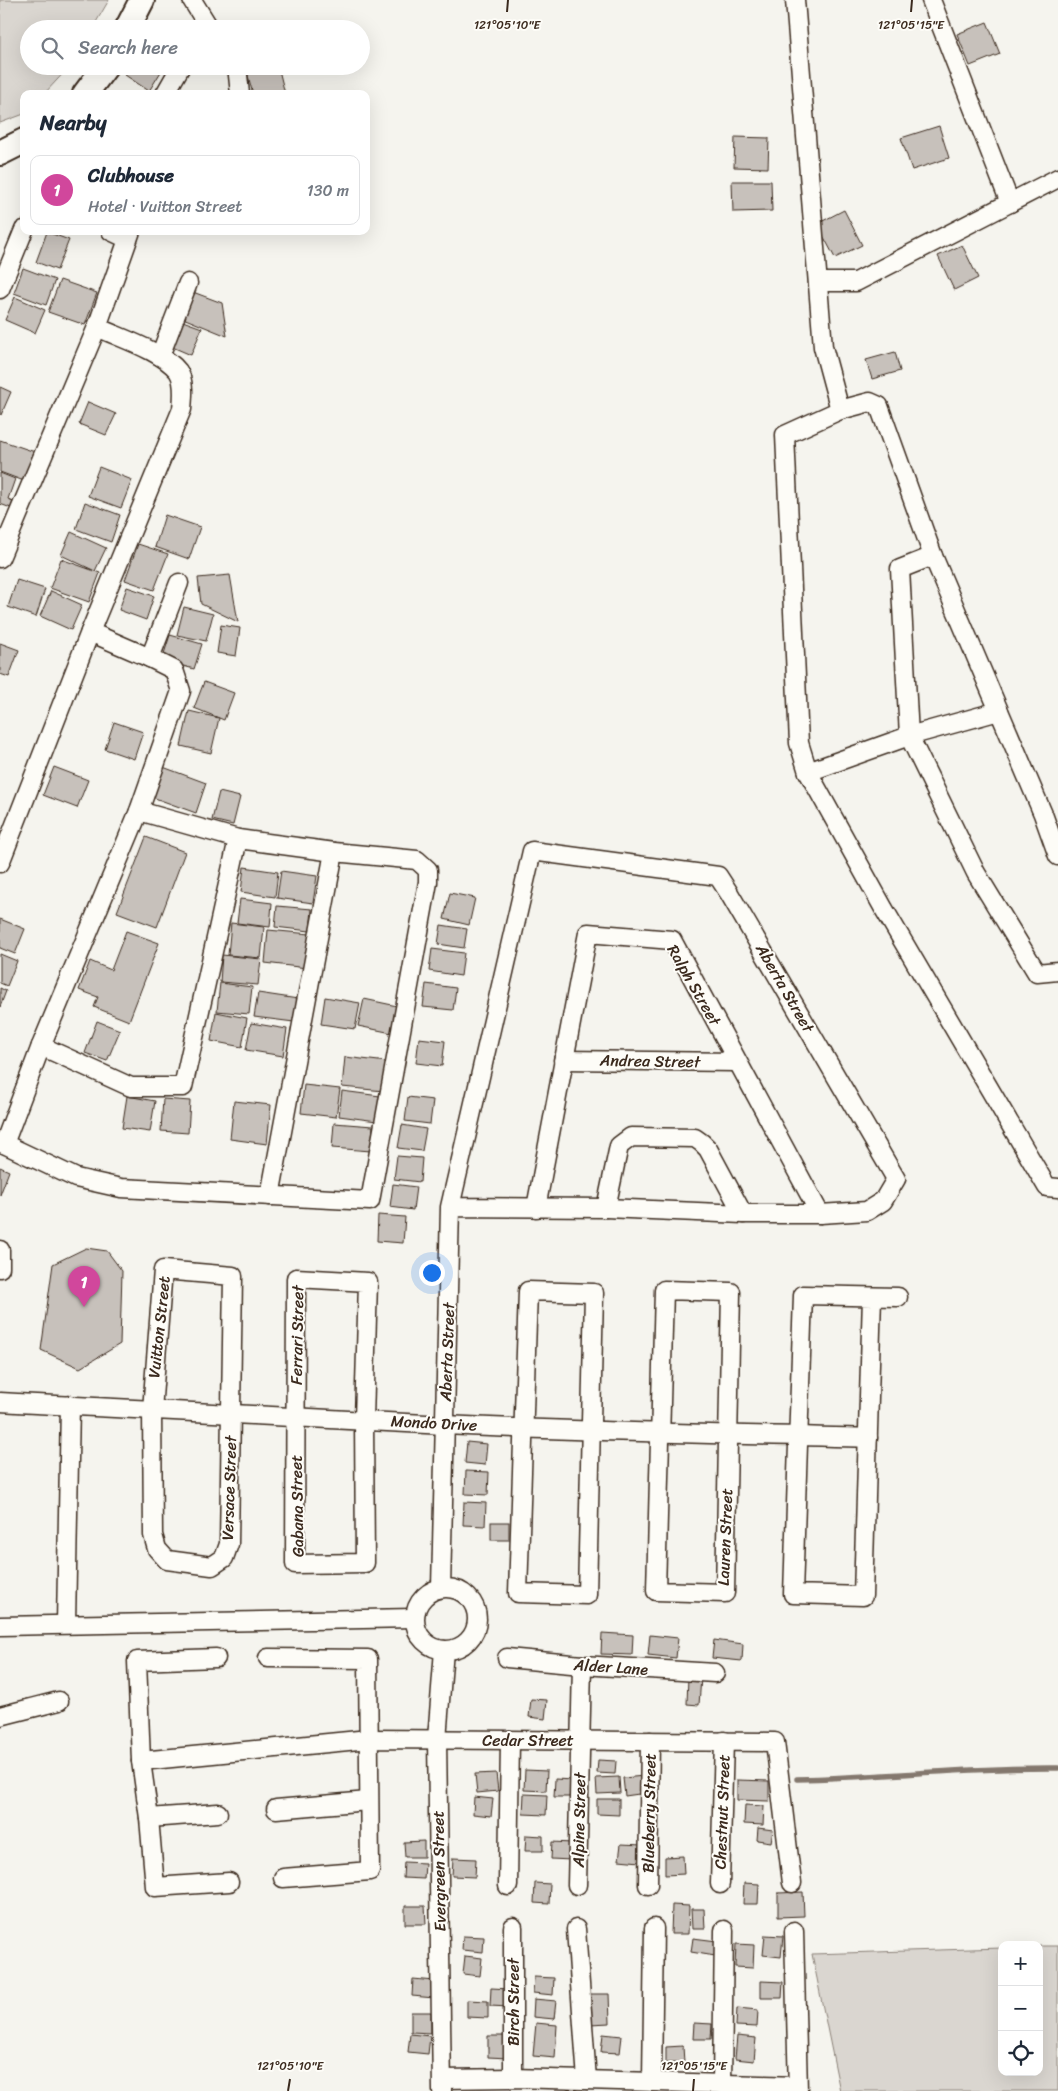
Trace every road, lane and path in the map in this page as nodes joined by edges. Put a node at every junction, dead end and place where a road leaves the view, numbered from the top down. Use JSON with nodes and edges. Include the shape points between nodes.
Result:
{"nodes":[{"id":1,"x":142,"y":0,"type":"edge"},
{"id":2,"x":192,"y":0,"type":"edge"},
{"id":3,"x":795,"y":0,"type":"edge"},
{"id":4,"x":931,"y":0,"type":"edge"},
{"id":5,"x":132,"y":20,"type":"edge"},
{"id":6,"x":204,"y":20,"type":"edge"},
{"id":7,"x":99,"y":75,"type":"edge"},
{"id":8,"x":176,"y":75,"type":"edge"},
{"id":9,"x":238,"y":75,"type":"edge"},
{"id":10,"x":88,"y":90,"type":"edge"},
{"id":11,"x":167,"y":90,"type":"edge"},
{"id":12,"x":240,"y":90,"type":"edge"},
{"id":13,"x":20,"y":143,"type":"edge"},
{"id":14,"x":0,"y":153,"type":"edge"},
{"id":15,"x":1058,"y":178,"type":"edge"},
{"id":16,"x":1010,"y":203,"type":"junction"},
{"id":17,"x":22,"y":235,"type":"edge"},
{"id":18,"x":129,"y":235,"type":"edge"},
{"id":19,"x":818,"y":282,"type":"junction"},
{"id":20,"x":188,"y":283,"type":"dead end"},
{"id":21,"x":0,"y":289,"type":"edge"},
{"id":22,"x":97,"y":327,"type":"junction"},
{"id":23,"x":160,"y":356,"type":"junction"},
{"id":24,"x":840,"y":410,"type":"junction"},
{"id":25,"x":933,"y":556,"type":"junction"},
{"id":26,"x":0,"y":558,"type":"edge"},
{"id":27,"x":179,"y":583,"type":"dead end"},
{"id":28,"x":90,"y":632,"type":"junction"},
{"id":29,"x":150,"y":658,"type":"junction"},
{"id":30,"x":999,"y":711,"type":"junction"},
{"id":31,"x":909,"y":736,"type":"junction"},
{"id":32,"x":808,"y":772,"type":"junction"},
{"id":33,"x":138,"y":811,"type":"junction"},
{"id":34,"x":238,"y":840,"type":"junction"},
{"id":35,"x":334,"y":852,"type":"junction"},
{"id":36,"x":1058,"y":856,"type":"edge"},
{"id":37,"x":0,"y":863,"type":"edge"},
{"id":38,"x":1058,"y":971,"type":"edge"},
{"id":39,"x":41,"y":1046,"type":"junction"},
{"id":40,"x":564,"y":1060,"type":"junction"},
{"id":41,"x":737,"y":1062,"type":"junction"},
{"id":42,"x":2,"y":1143,"type":"edge"},
{"id":43,"x":1058,"y":1188,"type":"edge"},
{"id":44,"x":270,"y":1196,"type":"junction"},
{"id":45,"x":450,"y":1207,"type":"junction"},
{"id":46,"x":536,"y":1208,"type":"junction"},
{"id":47,"x":606,"y":1208,"type":"junction"},
{"id":48,"x":744,"y":1214,"type":"junction"},
{"id":49,"x":820,"y":1214,"type":"junction"},
{"id":50,"x":0,"y":1250,"type":"edge"},
{"id":51,"x":0,"y":1268,"type":"edge"},
{"id":52,"x":872,"y":1297,"type":"junction"},
{"id":53,"x":898,"y":1297,"type":"dead end"},
{"id":54,"x":0,"y":1402,"type":"edge"},
{"id":55,"x":70,"y":1405,"type":"junction"},
{"id":56,"x":152,"y":1410,"type":"junction"},
{"id":57,"x":232,"y":1414,"type":"junction"},
{"id":58,"x":296,"y":1417,"type":"junction"},
{"id":59,"x":364,"y":1419,"type":"junction"},
{"id":60,"x":444,"y":1425,"type":"junction"},
{"id":61,"x":524,"y":1428,"type":"junction"},
{"id":62,"x":591,"y":1430,"type":"junction"},
{"id":63,"x":660,"y":1432,"type":"junction"},
{"id":64,"x":728,"y":1434,"type":"junction"},
{"id":65,"x":798,"y":1436,"type":"junction"},
{"id":66,"x":868,"y":1438,"type":"junction"},
{"id":67,"x":441,"y":1588,"type":"junction"},
{"id":68,"x":414,"y":1618,"type":"junction"},
{"id":69,"x":66,"y":1624,"type":"junction"},
{"id":70,"x":0,"y":1626,"type":"edge"},
{"id":71,"x":444,"y":1650,"type":"junction"},
{"id":72,"x":216,"y":1658,"type":"dead end"},
{"id":73,"x":268,"y":1658,"type":"dead end"},
{"id":74,"x":507,"y":1658,"type":"dead end"},
{"id":75,"x":582,"y":1665,"type":"junction"},
{"id":76,"x":715,"y":1673,"type":"dead end"},
{"id":77,"x":59,"y":1701,"type":"dead end"},
{"id":78,"x":0,"y":1716,"type":"edge"},
{"id":79,"x":369,"y":1739,"type":"junction"},
{"id":80,"x":437,"y":1739,"type":"junction"},
{"id":81,"x":510,"y":1740,"type":"junction"},
{"id":82,"x":580,"y":1740,"type":"junction"},
{"id":83,"x":650,"y":1741,"type":"junction"},
{"id":84,"x":724,"y":1741,"type":"junction"},
{"id":85,"x":141,"y":1761,"type":"junction"},
{"id":86,"x":368,"y":1801,"type":"junction"},
{"id":87,"x":276,"y":1809,"type":"dead end"},
{"id":88,"x":218,"y":1813,"type":"dead end"},
{"id":89,"x":149,"y":1818,"type":"junction"},
{"id":90,"x":283,"y":1878,"type":"dead end"},
{"id":91,"x":228,"y":1882,"type":"dead end"},
{"id":92,"x":792,"y":1883,"type":"dead end"},
{"id":93,"x":720,"y":1884,"type":"dead end"},
{"id":94,"x":648,"y":1885,"type":"dead end"},
{"id":95,"x":508,"y":1886,"type":"dead end"},
{"id":96,"x":577,"y":1886,"type":"dead end"},
{"id":97,"x":513,"y":1927,"type":"dead end"},
{"id":98,"x":654,"y":1928,"type":"dead end"},
{"id":99,"x":576,"y":1929,"type":"dead end"},
{"id":100,"x":724,"y":1930,"type":"dead end"},
{"id":101,"x":794,"y":1931,"type":"dead end"},
{"id":102,"x":513,"y":2078,"type":"junction"},
{"id":103,"x":587,"y":2080,"type":"junction"},
{"id":104,"x":652,"y":2082,"type":"junction"},
{"id":105,"x":722,"y":2084,"type":"junction"},
{"id":106,"x":443,"y":2085,"type":"edge"},
{"id":107,"x":797,"y":2088,"type":"edge"}],
"edges":[{"from":1,"to":5,"type":"main road"},
{"from":2,"to":6,"type":"street"},
{"from":3,"to":19,"type":"street"},
{"from":4,"to":16,"type":"street"},
{"from":7,"to":10,"type":"main road"},
{"from":8,"to":11,"type":"street"},
{"from":9,"to":12,"type":"street"},
{"from":13,"to":14,"type":"main road"},
{"from":15,"to":16,"type":"street"},
{"from":16,"to":19,"type":"street","via":[[856,282]]},
{"from":17,"to":21,"type":"street"},
{"from":18,"to":22,"type":"street"},
{"from":19,"to":24,"type":"street","via":[[823,347]]},
{"from":20,"to":23,"type":"street"},
{"from":22,"to":23,"type":"street"},
{"from":22,"to":26,"type":"street"},
{"from":23,"to":28,"type":"street","via":[[179,372],[182,409]]},
{"from":24,"to":25,"type":"street","via":[[870,402],[879,406]]},
{"from":24,"to":32,"type":"street","via":[[785,435],[799,743]]},
{"from":25,"to":30,"type":"street"},
{"from":25,"to":31,"type":"street","via":[[900,569]]},
{"from":27,"to":29,"type":"street"},
{"from":28,"to":29,"type":"street"},
{"from":28,"to":37,"type":"street"},
{"from":29,"to":33,"type":"street","via":[[174,670],[180,691]]},
{"from":30,"to":31,"type":"street"},
{"from":30,"to":36,"type":"street"},
{"from":31,"to":32,"type":"street"},
{"from":31,"to":38,"type":"street","via":[[976,873],[1037,973]]},
{"from":32,"to":43,"type":"street","via":[[1010,1125],[1047,1186]]},
{"from":33,"to":34,"type":"street"},
{"from":33,"to":39,"type":"street"},
{"from":34,"to":35,"type":"street"},
{"from":34,"to":39,"type":"street","via":[[183,1087],[131,1087]]},
{"from":35,"to":44,"type":"street"},
{"from":35,"to":44,"type":"street","via":[[417,860],[428,870],[370,1201]]},
{"from":39,"to":42,"type":"street"},
{"from":40,"to":41,"type":"street","name":"Andrea Street"},
{"from":40,"to":41,"type":"street","name":"Ralph Street","via":[[588,933],[672,940]]},
{"from":40,"to":46,"type":"street","name":"Ralph Street"},
{"from":41,"to":49,"type":"street","name":"Ralph Street"},
{"from":42,"to":44,"type":"street","via":[[76,1178],[121,1188]]},
{"from":45,"to":46,"type":"street","name":"Aberta Street"},
{"from":45,"to":49,"type":"street","name":"Aberta Street","via":[[532,851],[718,876],[896,1179],[883,1202],[867,1211]]},
{"from":45,"to":60,"type":"street","name":"Aberta Street"},
{"from":46,"to":47,"type":"street","name":"Aberta Street"},
{"from":47,"to":48,"type":"street","name":"Aberta Street"},
{"from":47,"to":48,"type":"street","via":[[619,1146],[624,1140],[631,1137],[695,1138],[708,1149]]},
{"from":48,"to":49,"type":"street","name":"Aberta Street"},
{"from":50,"to":51,"type":"street"},
{"from":52,"to":53,"type":"street"},
{"from":52,"to":65,"type":"street","via":[[803,1295]]},
{"from":52,"to":66,"type":"street"},
{"from":54,"to":55,"type":"street","name":"Mondo Drive"},
{"from":55,"to":56,"type":"street","name":"Mondo Drive"},
{"from":55,"to":69,"type":"street"},
{"from":56,"to":57,"type":"street","name":"Mondo Drive"},
{"from":56,"to":57,"type":"street","name":"Vuitton Street","via":[[162,1270],[233,1276]]},
{"from":56,"to":57,"type":"street","name":"Versace Street","via":[[153,1535],[157,1549],[167,1560],[212,1566],[224,1558],[228,1544]]},
{"from":57,"to":58,"type":"street","name":"Mondo Drive"},
{"from":58,"to":59,"type":"street","name":"Mondo Drive"},
{"from":58,"to":59,"type":"street","name":"Ferrari Street","via":[[296,1278],[368,1282]]},
{"from":58,"to":59,"type":"street","name":"Gabana Street","via":[[295,1564],[365,1562]]},
{"from":59,"to":60,"type":"street","name":"Mondo Drive"},
{"from":60,"to":61,"type":"street","name":"Mondo Drive"},
{"from":60,"to":67,"type":"street","name":"Aberta Street"},
{"from":61,"to":62,"type":"street","name":"Mondo Drive"},
{"from":61,"to":62,"type":"street","via":[[528,1291],[594,1293]]},
{"from":61,"to":62,"type":"street","via":[[518,1593],[587,1594]]},
{"from":62,"to":63,"type":"street","name":"Mondo Drive"},
{"from":63,"to":64,"type":"street","name":"Mondo Drive"},
{"from":63,"to":64,"type":"street","via":[[664,1290],[731,1292]]},
{"from":63,"to":64,"type":"street","name":"Lauren Street","via":[[656,1591],[725,1593]]},
{"from":64,"to":65,"type":"street","name":"Mondo Drive"},
{"from":65,"to":66,"type":"street","name":"Mondo Drive"},
{"from":65,"to":66,"type":"street","via":[[794,1594],[863,1596]]},
{"from":67,"to":68,"type":"street","via":[[426,1595]]},
{"from":67,"to":71,"type":"street","via":[[457,1590],[470,1598],[477,1618],[476,1628],[468,1641],[455,1649]]},
{"from":68,"to":69,"type":"street"},
{"from":68,"to":71,"type":"street","via":[[419,1636],[426,1644]]},
{"from":69,"to":70,"type":"street"},
{"from":71,"to":80,"type":"street","name":"Evergreen Street"},
{"from":72,"to":85,"type":"street","via":[[137,1661]]},
{"from":73,"to":79,"type":"street","via":[[368,1659]]},
{"from":74,"to":75,"type":"street","name":"Alder Lane"},
{"from":75,"to":76,"type":"street","name":"Alder Lane"},
{"from":75,"to":82,"type":"street","name":"Alpine Street"},
{"from":77,"to":78,"type":"street"},
{"from":79,"to":80,"type":"street","name":"Cedar Street"},
{"from":79,"to":85,"type":"street","name":"Cedar Street"},
{"from":79,"to":86,"type":"street"},
{"from":80,"to":81,"type":"street","name":"Cedar Street"},
{"from":80,"to":106,"type":"street","name":"Evergreen Street"},
{"from":81,"to":82,"type":"street","name":"Cedar Street"},
{"from":81,"to":95,"type":"street"},
{"from":82,"to":83,"type":"street","name":"Cedar Street"},
{"from":82,"to":96,"type":"street","name":"Alpine Street"},
{"from":83,"to":84,"type":"street","name":"Cedar Street"},
{"from":83,"to":94,"type":"street","name":"Blueberry Street"},
{"from":84,"to":92,"type":"street","name":"Cedar Street","via":[[775,1742]]},
{"from":84,"to":93,"type":"street","name":"Chestnut Street"},
{"from":85,"to":89,"type":"street"},
{"from":86,"to":87,"type":"street"},
{"from":86,"to":90,"type":"street","via":[[370,1872]]},
{"from":88,"to":89,"type":"street"},
{"from":89,"to":91,"type":"street","via":[[155,1887]]},
{"from":97,"to":102,"type":"street","name":"Birch Street"},
{"from":98,"to":104,"type":"street"},
{"from":99,"to":103,"type":"street"},
{"from":100,"to":105,"type":"street"},
{"from":101,"to":107,"type":"street"},
{"from":102,"to":103,"type":"street"},
{"from":102,"to":106,"type":"street"},
{"from":103,"to":104,"type":"street"},
{"from":104,"to":105,"type":"street"},
{"from":105,"to":107,"type":"street"}]}
